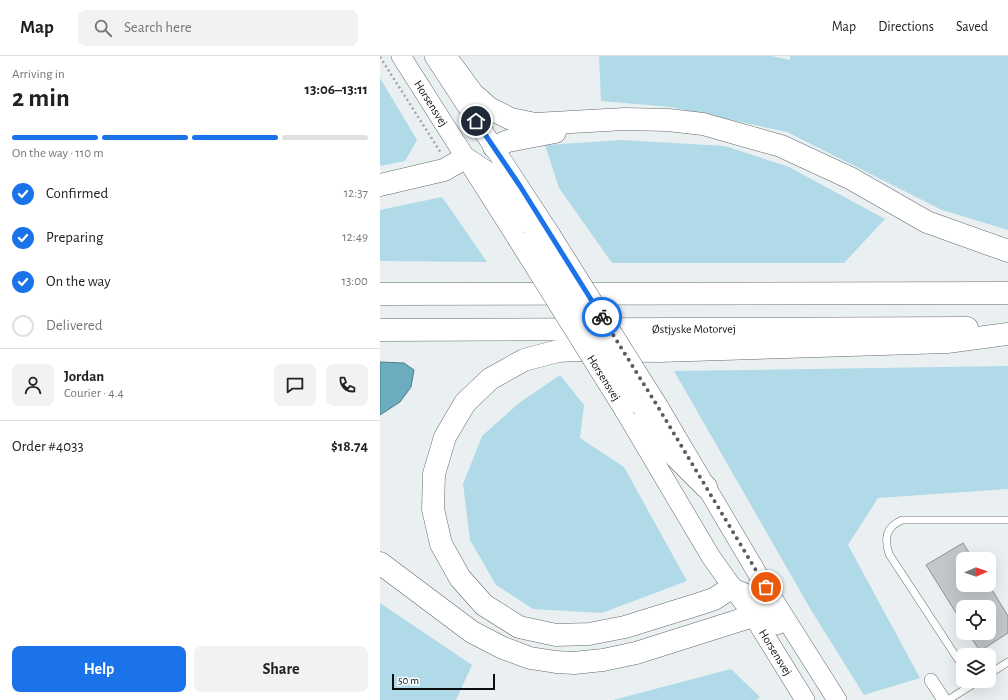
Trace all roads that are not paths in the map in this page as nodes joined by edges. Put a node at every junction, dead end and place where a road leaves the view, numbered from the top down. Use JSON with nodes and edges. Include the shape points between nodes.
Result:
{"nodes":[{"id":1,"x":401,"y":56,"type":"edge"},
{"id":2,"x":434,"y":56,"type":"edge"},
{"id":3,"x":445,"y":56,"type":"edge"},
{"id":4,"x":597,"y":122,"type":"junction"},
{"id":5,"x":494,"y":147,"type":"junction"},
{"id":6,"x":465,"y":158,"type":"junction"},
{"id":7,"x":380,"y":185,"type":"edge"},
{"id":8,"x":534,"y":236,"type":"junction"},
{"id":9,"x":1008,"y":251,"type":"edge"},
{"id":10,"x":1008,"y":293,"type":"edge"},
{"id":11,"x":380,"y":294,"type":"edge"},
{"id":12,"x":1008,"y":329,"type":"edge"},
{"id":13,"x":380,"y":330,"type":"edge"},
{"id":14,"x":1008,"y":334,"type":"edge"},
{"id":15,"x":642,"y":409,"type":"junction"},
{"id":16,"x":706,"y":487,"type":"joint"},
{"id":17,"x":1008,"y":520,"type":"edge"},
{"id":18,"x":380,"y":563,"type":"edge"},
{"id":19,"x":760,"y":578,"type":"junction"},
{"id":20,"x":731,"y":588,"type":"junction"},
{"id":21,"x":755,"y":608,"type":"junction"},
{"id":22,"x":956,"y":656,"type":"edge"},
{"id":23,"x":1008,"y":662,"type":"edge"},
{"id":24,"x":996,"y":670,"type":"edge"},
{"id":25,"x":931,"y":680,"type":"dead end"},
{"id":26,"x":966,"y":688,"type":"edge"},
{"id":27,"x":805,"y":700,"type":"edge"},
{"id":28,"x":825,"y":700,"type":"edge"},
{"id":29,"x":837,"y":700,"type":"edge"},
{"id":30,"x":944,"y":700,"type":"edge"},
{"id":31,"x":948,"y":700,"type":"edge"}],
"edges":[{"from":1,"to":6,"type":"main road","name":"Horsensvej"},
{"from":2,"to":5,"type":"main road"},
{"from":3,"to":4,"type":"highway","via":[[473,94],[489,108],[511,119],[535,124]]},
{"from":4,"to":5,"type":"highway","via":[[514,140]]},
{"from":4,"to":9,"type":"highway","via":[[668,120],[703,124],[781,146],[850,178],[927,222]]},
{"from":5,"to":6,"type":"main road"},
{"from":5,"to":8,"type":"main road"},
{"from":6,"to":7,"type":"highway","via":[[444,170]]},
{"from":6,"to":8,"type":"highway","via":[[489,174],[503,188]]},
{"from":8,"to":15,"type":"highway","bridge":true},
{"from":10,"to":11,"type":"highway"},
{"from":12,"to":13,"type":"highway","name":"Østjyske Motorvej","via":[[930,327]]},
{"from":14,"to":20,"type":"highway","via":[[947,342],[659,351],[558,351],[524,360],[490,379],[465,404],[445,437],[434,474],[433,509],[441,544],[460,578],[484,605],[519,627],[556,635],[589,634],[625,627],[714,599]]},
{"from":15,"to":16,"type":"highway","via":[[669,450]]},
{"from":15,"to":20,"type":"main road","name":"Horsensvej","via":[[711,558]]},
{"from":16,"to":19,"type":"main road"},
{"from":17,"to":22,"type":"lane","via":[[902,520],[894,524],[887,534],[885,543],[889,554]]},
{"from":18,"to":21,"type":"highway","via":[[472,632],[530,658],[556,662],[603,660],[636,653]]},
{"from":19,"to":21,"type":"main road"},
{"from":19,"to":29,"type":"main road"},
{"from":20,"to":21,"type":"main road","name":"Horsensvej"},
{"from":21,"to":27,"type":"main road","name":"Horsensvej"},
{"from":21,"to":28,"type":"main road","via":[[771,616]]},
{"from":23,"to":24,"type":"lane"},
{"from":25,"to":30,"type":"street"},
{"from":26,"to":31,"type":"lane"}]}
